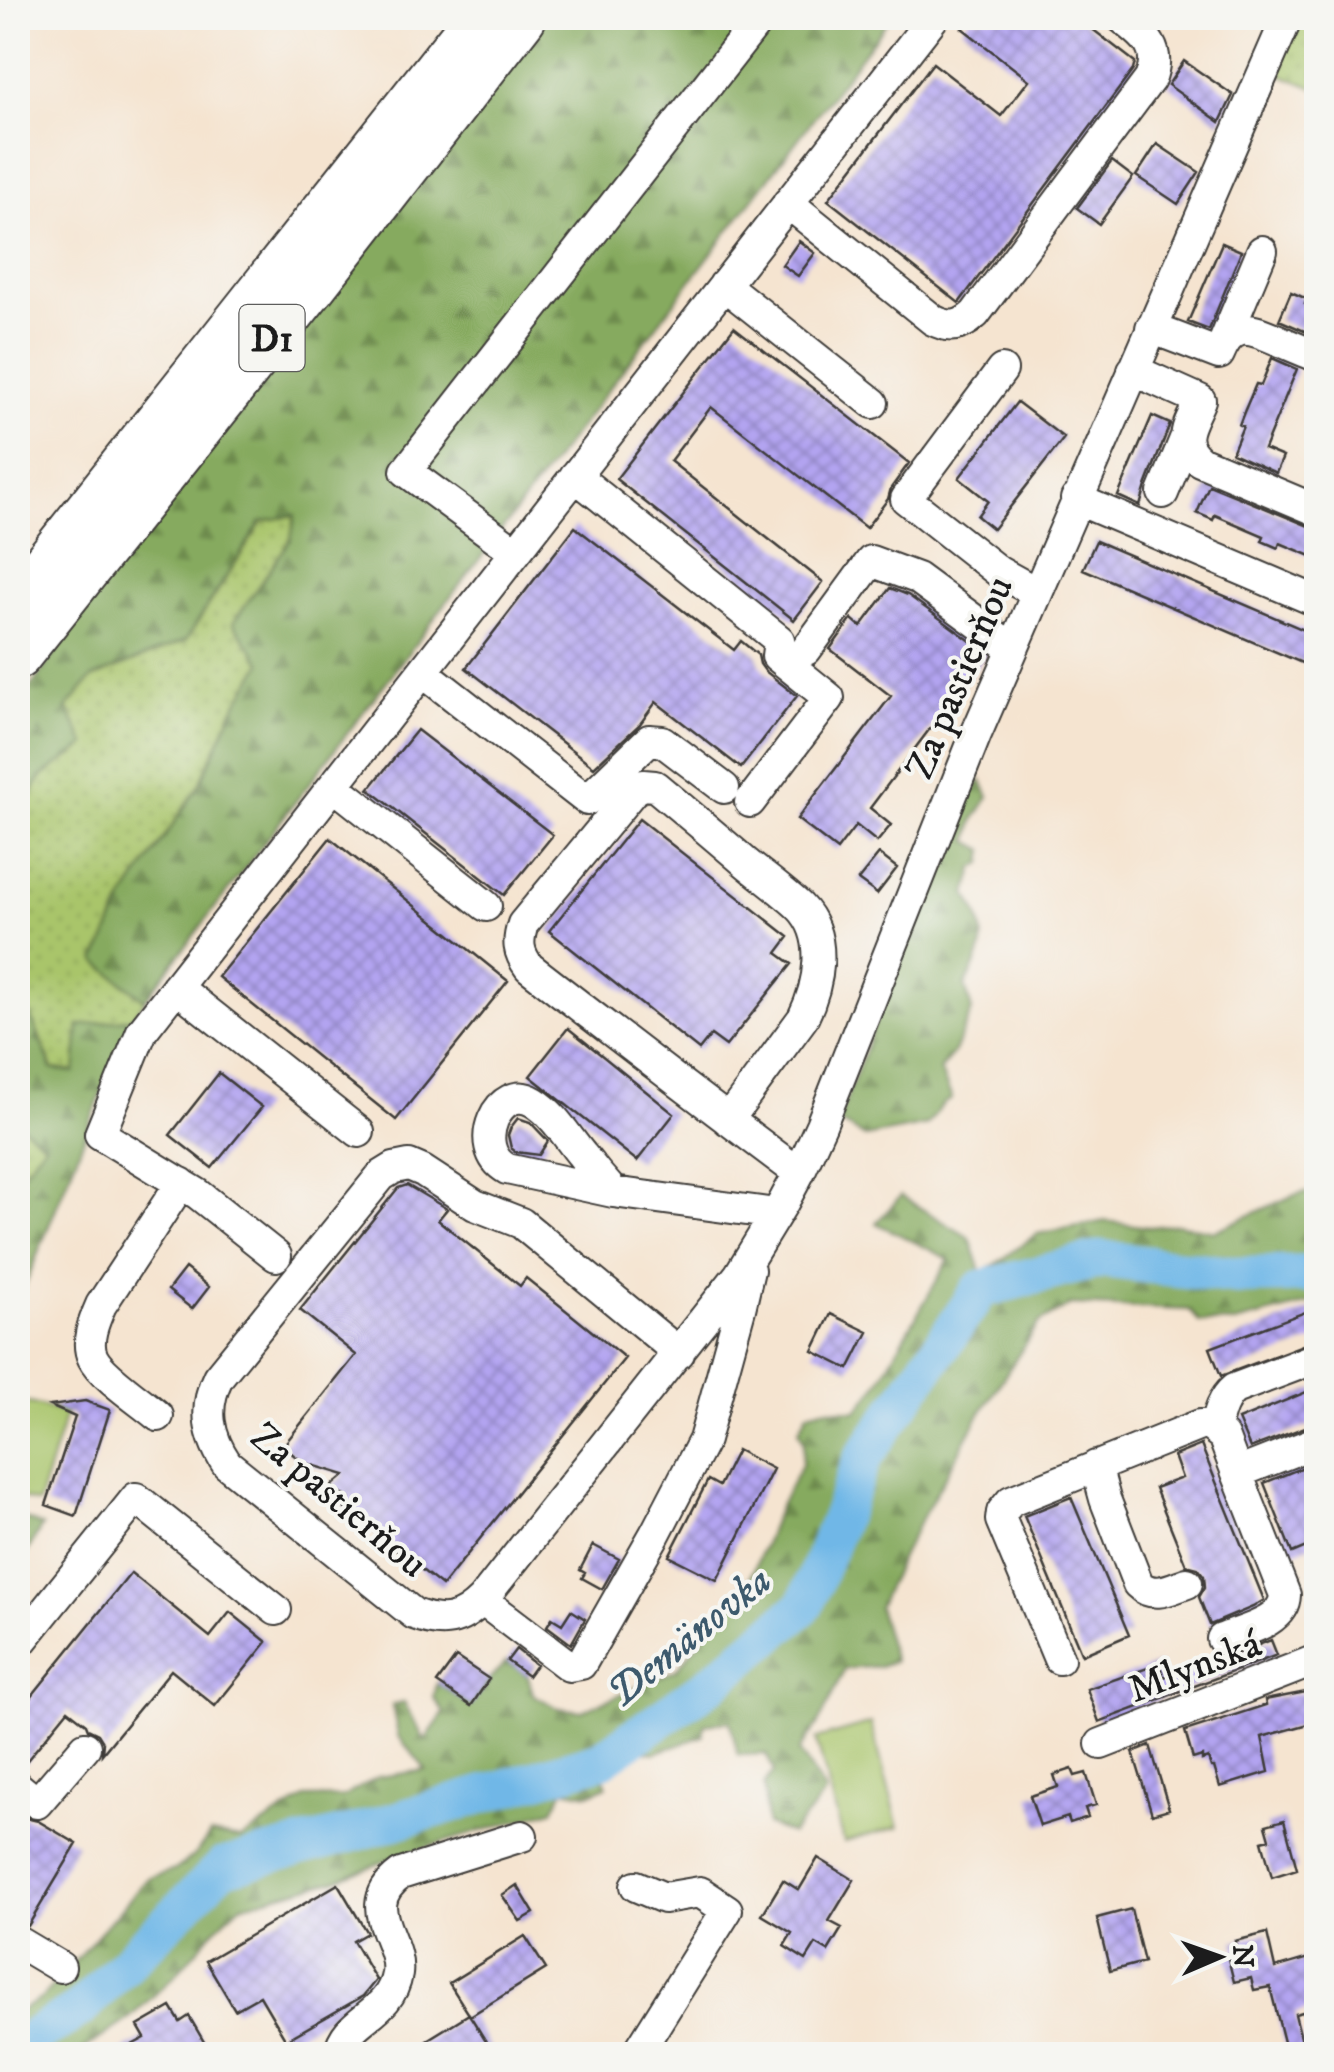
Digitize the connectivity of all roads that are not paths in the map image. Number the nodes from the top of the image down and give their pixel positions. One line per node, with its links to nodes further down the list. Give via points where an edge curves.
1 (476, 18): 24 (highway, D1)
2 (523, 18): 28 (highway, D1)
3 (760, 18): 22 (street, via 406,470)
4 (933, 18): 7 (street)
5 (1122, 18): 7 (street, via 1150,45 1150,79 966,322 955,327 934,320)
6 (1287, 18): 10 (street, Za pastierňou)
7 (788, 203): 9 (street)
8 (1262, 251): 11 (street)
9 (724, 285): 16 (street); 18 (street)
10 (1151, 328): 11 (street); 14 (street, Za pastierňou)
11 (1221, 348): 12 (street, via 1236,331 1248,329); 15 (street)
12 (1316, 356)
13 (1002, 370): 23 (street, via 906,499 999,572)
14 (1132, 370): 15 (street); 20 (street, Za pastierňou)
15 (1200, 400): 17 (street)
16 (873, 403)
17 (1184, 439): 19 (street); 21 (street, via 1200,461)
18 (575, 476): 22 (street); 29 (street, via 779,640 777,656 829,698 737,795 662,741 649,740 587,800)
19 (1163, 493)
20 (1076, 499): 23 (street, Za pastierňou); 25 (street)
21 (1316, 510)
22 (516, 552): 29 (street)
23 (1037, 593): 26 (street, Za pastierňou)
24 (18, 598)
25 (1316, 601)
26 (1012, 648): 27 (street, via 917,578 871,561); 35 (street, Za pastierňou)
27 (806, 650)
28 (18, 656)
29 (423, 672): 30 (street)
30 (334, 786): 31 (street); 32 (street)
31 (486, 906)
32 (176, 987): 34 (street); 36 (street, via 142,1030 100,1134)
33 (728, 1120): 33 (street, via 520,954 522,924 644,785 654,786 802,910 817,944 817,979 803,1018); 35 (street)
34 (359, 1132)
35 (799, 1173): 38 (street, Za pastierňou)
36 (180, 1183): 39 (street); 43 (street, via 101,1305 90,1340 102,1370)
37 (612, 1192): 38 (street)
38 (776, 1214): 40 (street, Za pastierňou)
39 (276, 1256)
40 (752, 1258): 41 (street, Za pastierňou); 49 (street, via 704,1440 581,1664 569,1666)
41 (679, 1354): 49 (street, Za pastierňou); 49 (street, Za pastierňou, via 521,1223 476,1206 409,1165 382,1176 218,1377 209,1422 227,1464 414,1614 451,1620)
42 (1316, 1358): 44 (street, via 1234,1389)
43 (158, 1416)
44 (1215, 1429): 46 (street, via 1200,1426); 47 (street)
45 (1316, 1442): 47 (street)
46 (1096, 1466): 48 (street, via 1138,1584 1157,1592); 53 (street, via 1011,1501 1000,1520)
47 (1238, 1473): 51 (street, via 1285,1604 1276,1617)
48 (1187, 1582)
49 (482, 1600)
50 (276, 1610): 52 (street, via 136,1498)
51 (1222, 1639)
52 (18, 1645)
53 (1059, 1659)
54 (1316, 1660): 55 (street, Mlynská)
55 (1100, 1744)
56 (85, 1747): 57 (street, via 37,1803)
57 (18, 1787)
58 (522, 1836): 62 (street, via 390,1882 382,1921 397,1958 396,1976 384,2004 344,2036)
59 (636, 1886): 63 (street, via 664,1898 700,1892 728,1910)
60 (18, 1942): 61 (street)
61 (60, 1968)
62 (340, 2054)
63 (637, 2054)

